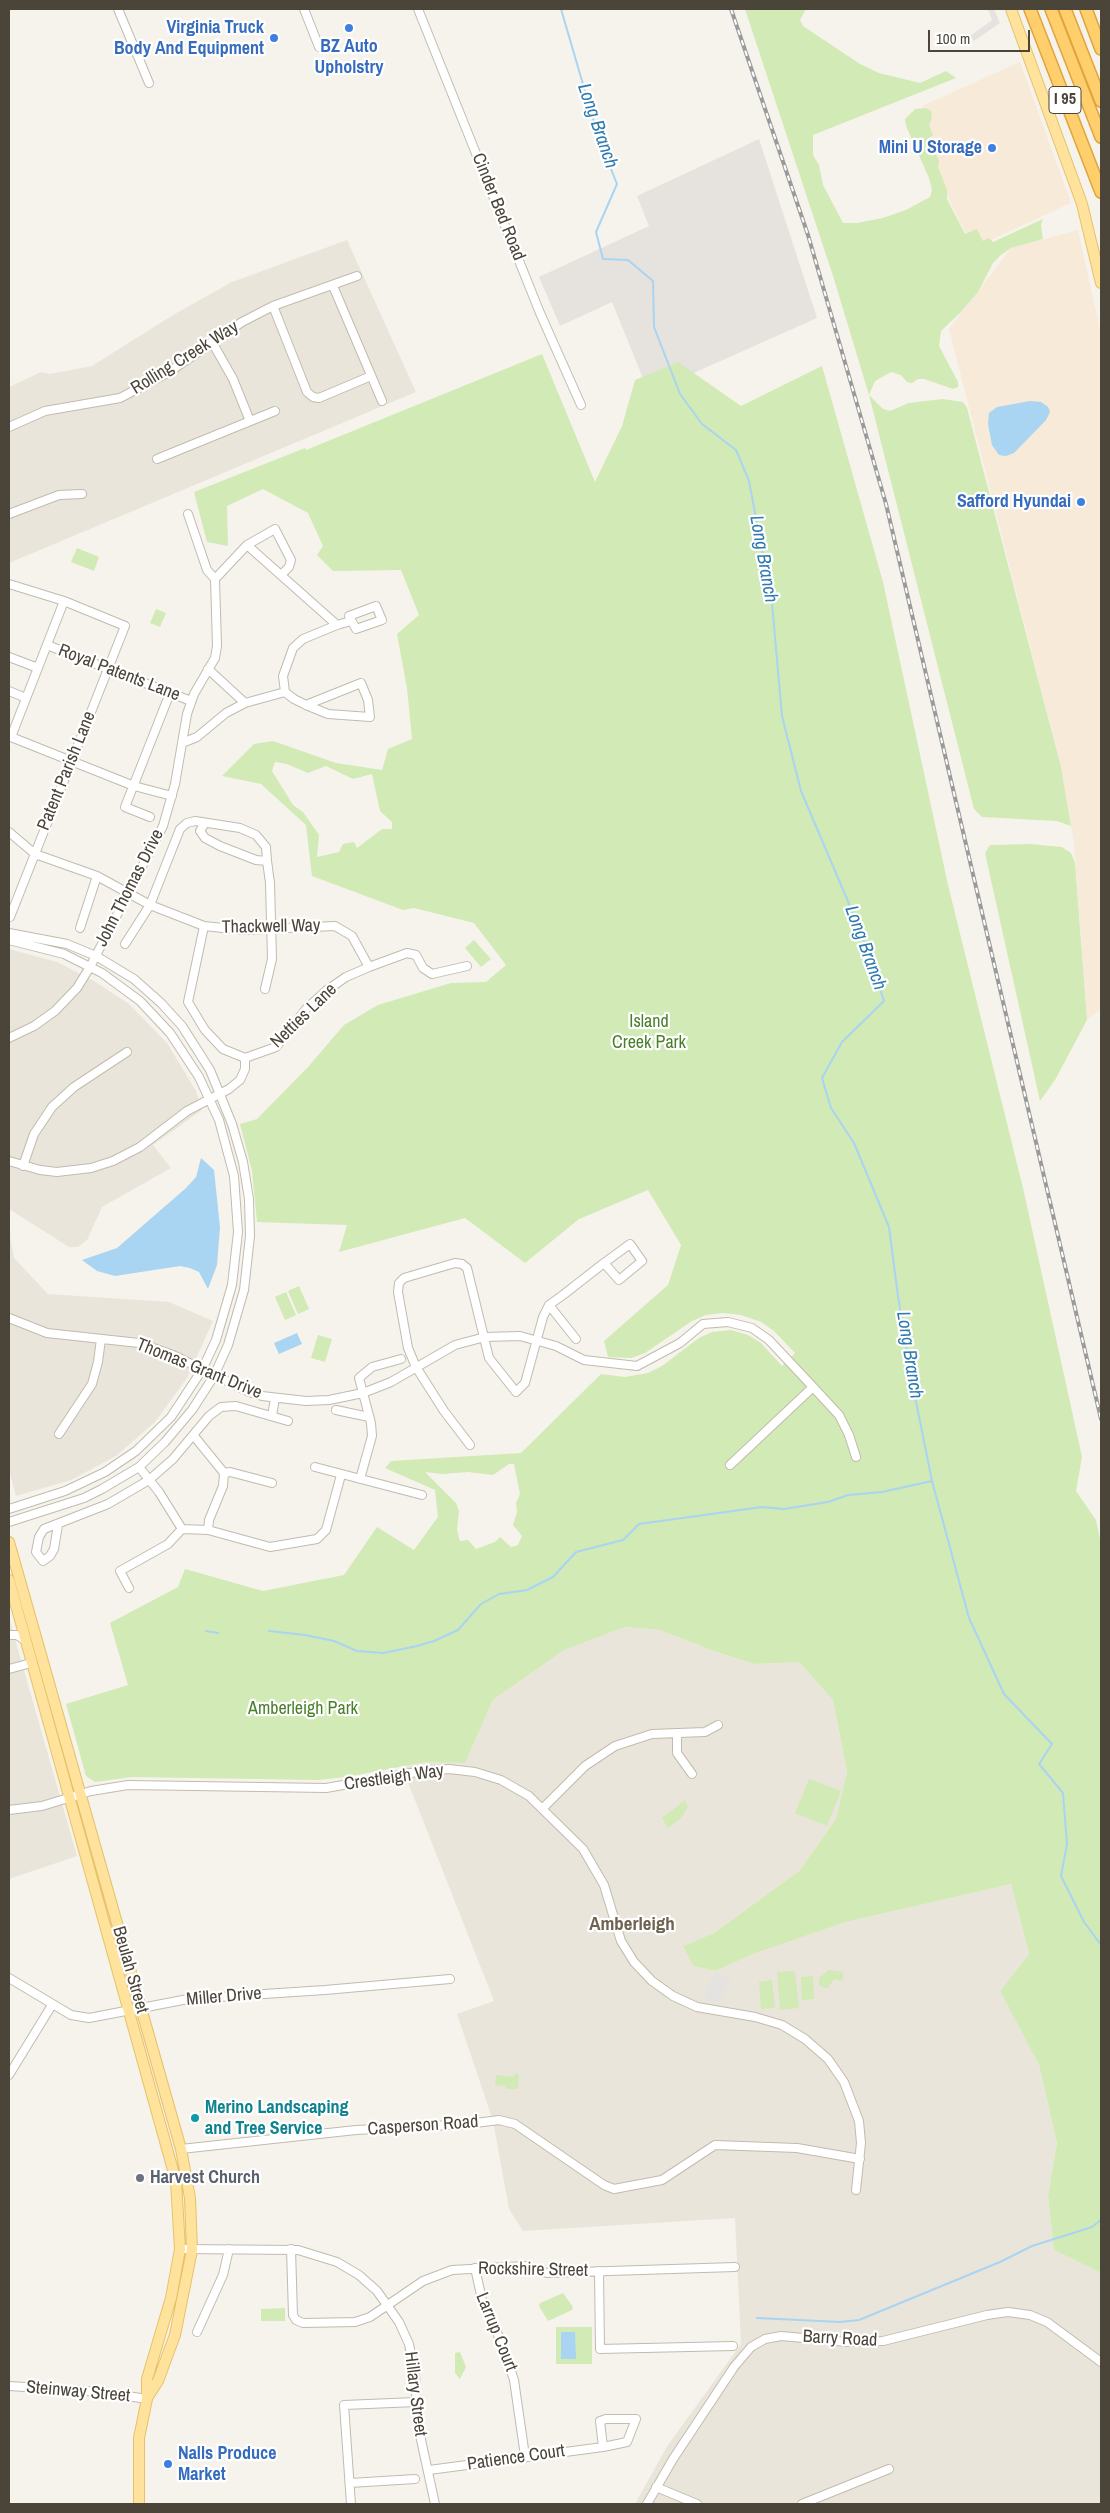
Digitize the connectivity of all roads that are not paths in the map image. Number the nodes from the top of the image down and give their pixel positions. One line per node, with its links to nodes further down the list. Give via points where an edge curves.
1 (118, 9): 11 (street)
2 (304, 9): 9 (street)
3 (418, 9): 22 (street, Cinder Bed Road, via 540,312)
4 (1012, 9): 16 (main road, via 1082,204)
5 (1030, 9): 14 (highway, I 95)
6 (1051, 9): 13 (highway)
7 (1065, 9): 12 (highway)
8 (1086, 9): 10 (highway)
9 (319, 47)
10 (1101, 49)
11 (149, 83)
12 (1101, 101)
13 (1101, 137)
14 (1101, 192)
15 (357, 276): 17 (street, Rolling Creek Way)
16 (1101, 283)
17 (333, 286): 18 (street, Rolling Creek Way); 20 (street)
18 (273, 306): 19 (street, Rolling Creek Way); 20 (street, via 307,392 313,397 319,398)
19 (212, 342): 24 (street, via 233,379); 25 (street, Rolling Creek Way, via 169,372 120,398 46,411)
20 (371, 376): 21 (street)
21 (382, 402)
22 (582, 405)
23 (275, 411): 24 (street)
24 (250, 421): 26 (street)
25 (9, 427)
26 (157, 459)
27 (82, 494): 28 (street, via 59,495)
28 (9, 514)
29 (188, 514): 32 (street, via 207,570)
30 (247, 545): 31 (street); 31 (street, via 275,529 290,560 290,567); 32 (street)
31 (282, 575): 36 (street)
32 (215, 579): 41 (street, John Thomas Drive, via 217,646 215,658)
33 (9, 584): 34 (street)
34 (64, 601): 37 (street); 40 (street, Patent Parish Lane, via 125,626)
35 (351, 621): 36 (street)
36 (337, 625): 43 (street, via 303,639 293,648 283,676)
37 (47, 644): 39 (street); 40 (street, Royal Patents Lane)
38 (9, 657): 39 (street)
39 (38, 668): 45 (street)
40 (108, 668): 44 (street, Royal Patents Lane); 50 (street, Patent Parish Lane)
41 (208, 669): 46 (street, John Thomas Drive); 47 (street)
42 (9, 691): 45 (street)
43 (285, 692): 47 (street); 48 (street)
44 (170, 693): 46 (street, Royal Patents Lane); 51 (street)
45 (26, 698): 50 (street, via 11,737)
46 (191, 701): 49 (street, John Thomas Drive)
47 (245, 703): 49 (street, via 226,713 203,733)
48 (306, 705): 48 (street, via 328,714 370,717 362,683)
49 (182, 743): 52 (street, John Thomas Drive)
50 (71, 762): 51 (street); 56 (street, Patent Parish Lane)
51 (134, 786): 52 (street); 53 (street, via 125,807)
52 (172, 796): 59 (street, John Thomas Drive, via 160,832)
53 (150, 817)
54 (205, 823): 57 (street, via 240,828 256,836 266,847); 57 (street, via 200,831 205,838 256,860); 60 (street, via 187,823 180,829)
55 (9, 832): 56 (street)
56 (35, 854): 58 (street, Thackwell Way); 61 (street, Patent Parish Lane)
57 (267, 861): 64 (street)
58 (97, 876): 59 (street, Thackwell Way); 63 (street)
59 (128, 894): 60 (street, Thackwell Way); 68 (street, John Thomas Drive)
60 (150, 905): 62 (street, Thackwell Way); 67 (street)
61 (10, 917)
62 (204, 926): 64 (street, Thackwell Way); 75 (street, via 188,1002 205,1030 223,1050)
63 (80, 928)
64 (272, 929): 71 (street, Thackwell Way, via 340,928 357,942); 72 (street, via 272,959)
65 (9, 933): 68 (street, via 67,944)
66 (9, 940): 70 (street, via 64,954)
67 (125, 944)
68 (96, 956): 70 (street, John Thomas Drive); 76 (street, via 134,979 167,1010 198,1050)
69 (467, 966): 71 (street, Netties Lane, via 432,974 423,968 416,955 406,953)
70 (90, 967): 73 (street, John Thomas Drive, via 77,988 55,1011); 77 (street, via 122,986 156,1017 187,1057)
71 (368, 967): 75 (street, Netties Lane, via 327,990 306,1009 276,1047)
72 (265, 989)
73 (9, 1038)
74 (126, 1052): 79 (street, via 74,1087 52,1107 34,1134)
75 (245, 1058): 76 (street, via 240,1080)
76 (220, 1093): 77 (street); 90 (street, via 243,1162 250,1236 240,1309)
77 (210, 1098): 79 (street, via 174,1119 140,1147 108,1163 57,1172); 89 (street, via 220,1120 230,1158 238,1232 227,1304)
78 (9, 1161): 79 (street)
79 (23, 1166)
80 (604, 1263): 80 (street, via 619,1280 642,1261 630,1244); 81 (street)
81 (549, 1305): 85 (street); 86 (street)
82 (9, 1318): 84 (street, Thomas Grant Drive, via 46,1333)
83 (484, 1337): 85 (street, Thomas Grant Drive, via 505,1335); 85 (street, via 493,1365 516,1392 525,1383); 88 (street, Thomas Grant Drive, via 455,1345); 88 (street, via 468,1268 455,1264 404,1278 399,1283 398,1292 408,1348)
84 (101, 1338): 89 (street, Thomas Grant Drive, via 153,1346); 98 (street, via 92,1384)
85 (536, 1339): 91 (street, Thomas Grant Drive, via 584,1360 637,1366 680,1343 703,1324 728,1322 752,1328 769,1340)
86 (576, 1339)
87 (401, 1359): 92 (street, via 362,1373 359,1378)
88 (416, 1367): 92 (street, Thomas Grant Drive); 100 (street)
89 (202, 1370): 90 (street, Thomas Grant Drive); 111 (street, via 172,1417 125,1460 90,1481)
90 (214, 1376): 93 (street, Thomas Grant Drive, via 249,1392); 103 (street, via 192,1410)
91 (814, 1387): 101 (street, Thomas Grant Drive, via 839,1415); 102 (street)
92 (363, 1393): 93 (street, Thomas Grant Drive, via 329,1400); 96 (street)
93 (275, 1398): 95 (street)
94 (336, 1410): 96 (street)
95 (272, 1416): 97 (street); 99 (street, via 236,1406 221,1407 209,1416)
96 (369, 1417): 107 (street, via 371,1444)
97 (288, 1421)
98 (59, 1434)
99 (194, 1436): 105 (street); 108 (street)
100 (470, 1445)
101 (856, 1457)
102 (730, 1465)
103 (139, 1467): 108 (street); 112 (street, via 84,1498)
104 (315, 1467): 106 (street)
105 (224, 1472): 109 (street); 115 (street, via 223,1486)
106 (341, 1475): 107 (street); 115 (street, via 326,1530 316,1539 270,1547)
107 (360, 1478): 110 (street)
108 (149, 1480): 113 (street, via 108,1504); 114 (street)
109 (272, 1483)
110 (422, 1495)
111 (9, 1509)
112 (9, 1522)
113 (58, 1525)
114 (182, 1530): 115 (street); 118 (street, via 168,1544 120,1571)
115 (208, 1530)
116 (9, 1542): 126 (main road, Beulah Street)
117 (9, 1580): 120 (main road, Beulah Street)
118 (129, 1588)
119 (9, 1635): 120 (street)
120 (25, 1640): 121 (main road, Beulah Street)
121 (31, 1662): 122 (street); 127 (main road, Beulah Street)
122 (9, 1669)
123 (718, 1725): 124 (street, via 705,1732)
124 (677, 1733): 125 (street, via 677,1753); 128 (street, via 642,1736 615,1746 585,1766)
125 (692, 1774)
126 (81, 1794): 127 (street, Crestleigh Way); 128 (street, Crestleigh Way, via 128,1785 326,1788 422,1770 449,1769 501,1780); 133 (main road, Beulah Street)
127 (69, 1798): 129 (street, Crestleigh Way, via 42,1806); 134 (main road, Beulah Street)
128 (543, 1808): 137 (street, Crestleigh Way, via 591,1860 604,1885 621,1941 634,1962 652,1981 696,2007 782,2025 806,2039 828,2059 855,2106 861,2136)
129 (9, 1810)
130 (9, 1978): 132 (street, Miller Drive)
131 (450, 1979): 133 (street, Miller Drive, via 188,1999)
132 (52, 2005): 134 (street, Miller Drive, via 88,2018); 135 (street)
133 (140, 2008): 134 (street, Miller Drive); 136 (main road, Beulah Street)
134 (128, 2011): 139 (main road, Beulah Street, via 176,2181)
135 (9, 2075)
136 (181, 2149): 137 (street, Casperson Road, via 356,2130 499,2120 515,2124 604,2185 614,2188 662,2180 715,2145 797,2148); 142 (main road, Beulah Street, via 190,2198)
137 (860, 2160): 138 (street, Crestleigh Way)
138 (856, 2190)
139 (180, 2249): 142 (street, Hillary Street); 151 (main road, Beulah Street, via 171,2298 147,2379)
140 (229, 2249): 141 (street, Hillary Street); 142 (street, Hillary Street); 147 (street, via 223,2275)
141 (291, 2249): 146 (street, Hillary Street, via 318,2254 349,2268 369,2283); 146 (street, Rockshire Street, via 293,2315 296,2320 303,2323 354,2322)
142 (192, 2250): 151 (main road, Beulah Street, via 175,2335 158,2381)
143 (736, 2267): 145 (street, Rockshire Street)
144 (475, 2268): 145 (street, Rockshire Street, via 526,2266 547,2273); 146 (street, Rockshire Street, via 437,2274); 154 (street, Larrup Court, via 483,2304 500,2339 514,2380)
145 (599, 2271): 148 (street, via 600,2349)
146 (389, 2306): 152 (street, Hillary Street, via 409,2344)
147 (197, 2332)
148 (733, 2346)
149 (1101, 2362): 159 (street, Barry Road, via 1048,2322 1019,2313 987,2315 882,2341 773,2337 758,2342 742,2356)
150 (9, 2386): 151 (street, Steinway Street, via 101,2392)
151 (146, 2399): 160 (main road, Beulah Street, via 139,2438)
152 (416, 2402): 156 (street, Hillary Street, via 420,2441); 158 (street, via 344,2405)
153 (603, 2447): 153 (street, Patience Court, via 627,2442 636,2419 600,2421); 154 (street, Patience Court)
154 (525, 2456): 156 (street, Patience Court)
155 (889, 2469): 165 (street)
156 (429, 2470): 162 (street, Hillary Street)
157 (415, 2480): 158 (street)
158 (350, 2483): 161 (street)
159 (656, 2487): 163 (street, Barry Road); 164 (street)
160 (139, 2504)
161 (351, 2504)
162 (435, 2504)
163 (647, 2504)
164 (697, 2504)
165 (802, 2504)

